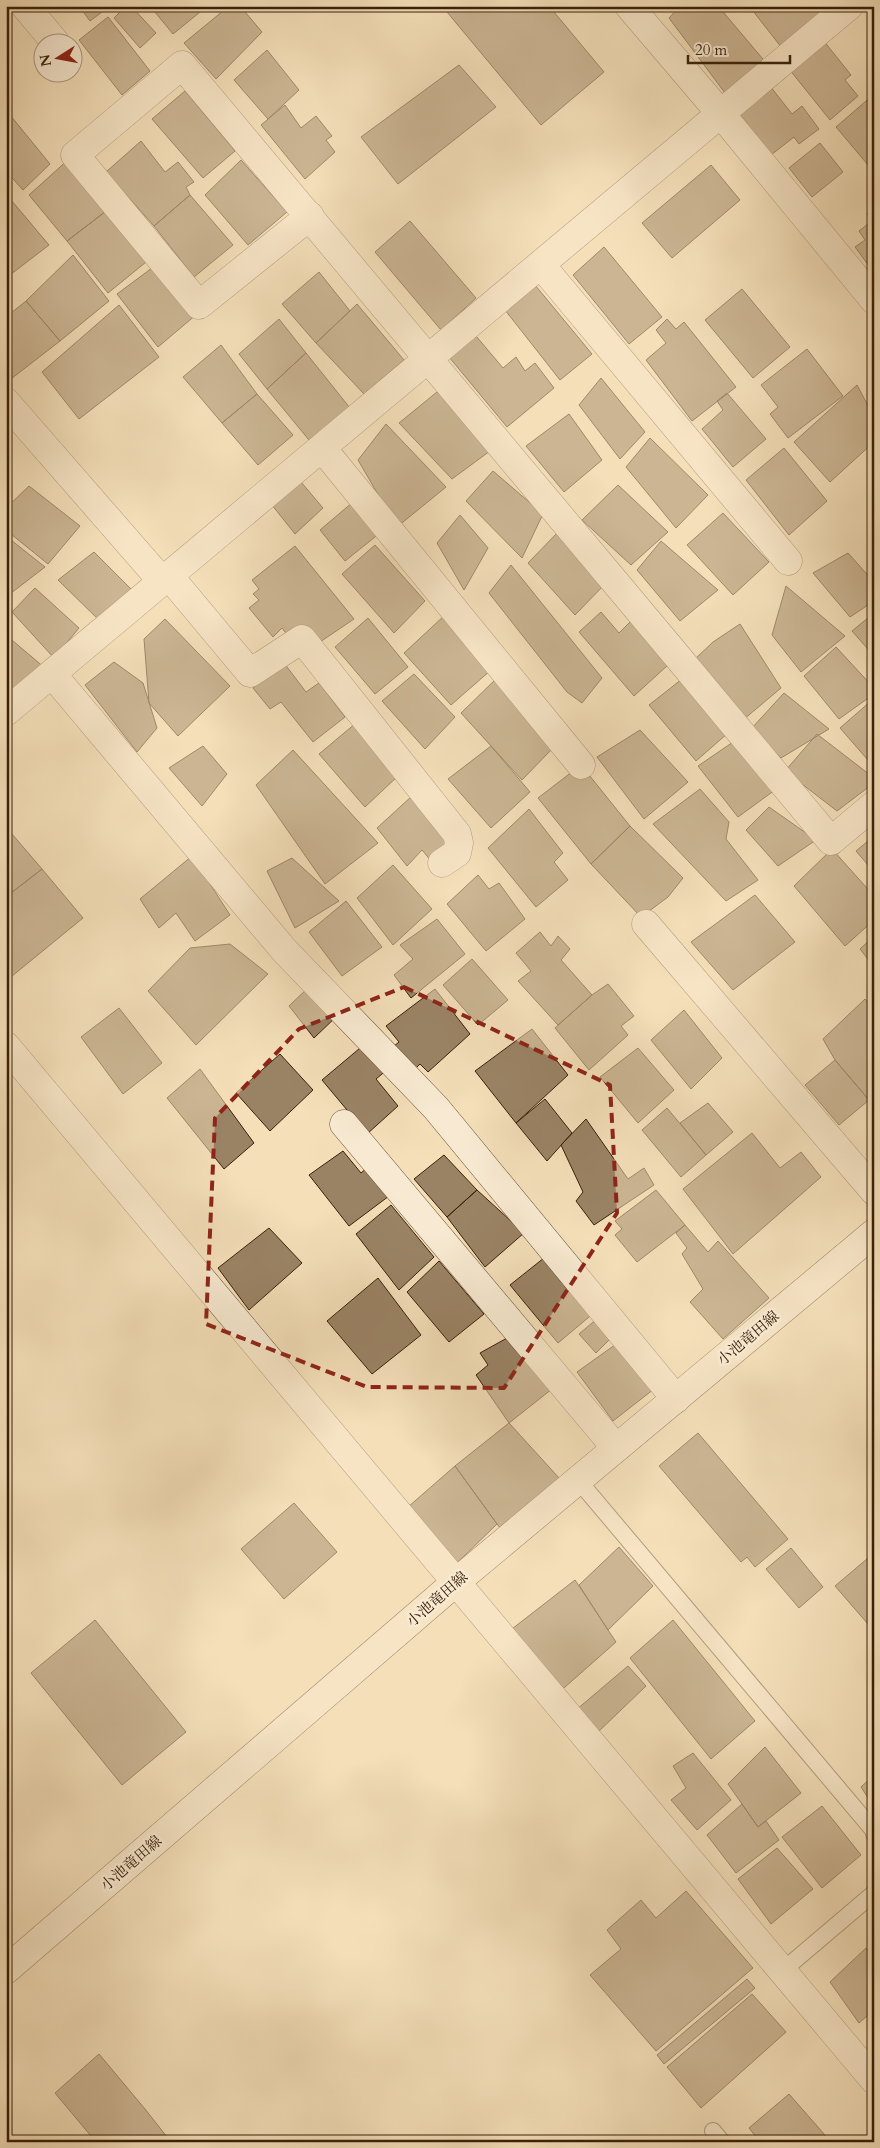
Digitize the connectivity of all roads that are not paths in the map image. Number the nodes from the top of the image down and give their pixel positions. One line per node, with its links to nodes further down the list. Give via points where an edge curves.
1 (25, 6): 4 (street)
2 (629, 6): 5 (street)
3 (849, 6): 5 (street)
4 (47, 32)
5 (721, 114): 7 (street); 8 (street)
6 (310, 216): 6 (street, via 182,66 75,155 199,305); 9 (street)
7 (541, 265): 9 (street); 12 (street)
8 (874, 300)
9 (430, 358): 11 (street); 17 (street, via 830,841)
10 (6, 402): 13 (street)
11 (322, 448): 13 (street); 16 (street)
12 (788, 561)
13 (166, 578): 14 (street); 18 (street, via 250,673 302,639 457,834 460,843 457,853)
14 (52, 674): 15 (street); 24 (street, via 284,950 436,1108)
15 (6, 712)
16 (581, 764)
17 (874, 805)
18 (442, 863)
19 (646, 924): 22 (street)
20 (6, 1046): 27 (street)
21 (344, 1124): 25 (street)
22 (874, 1191)
23 (874, 1233): 24 (street, 小池竜田線)
24 (676, 1399): 25 (street, 小池竜田線)
25 (616, 1448): 26 (street, 小池竜田線)
26 (578, 1480): 27 (street, 小池竜田線); 28 (lane)
27 (456, 1582): 30 (street, 小池竜田線); 31 (street)
28 (874, 1834)
29 (874, 1893): 31 (lane)
30 (6, 1970)
31 (781, 1972): 32 (street)
32 (874, 2080)

